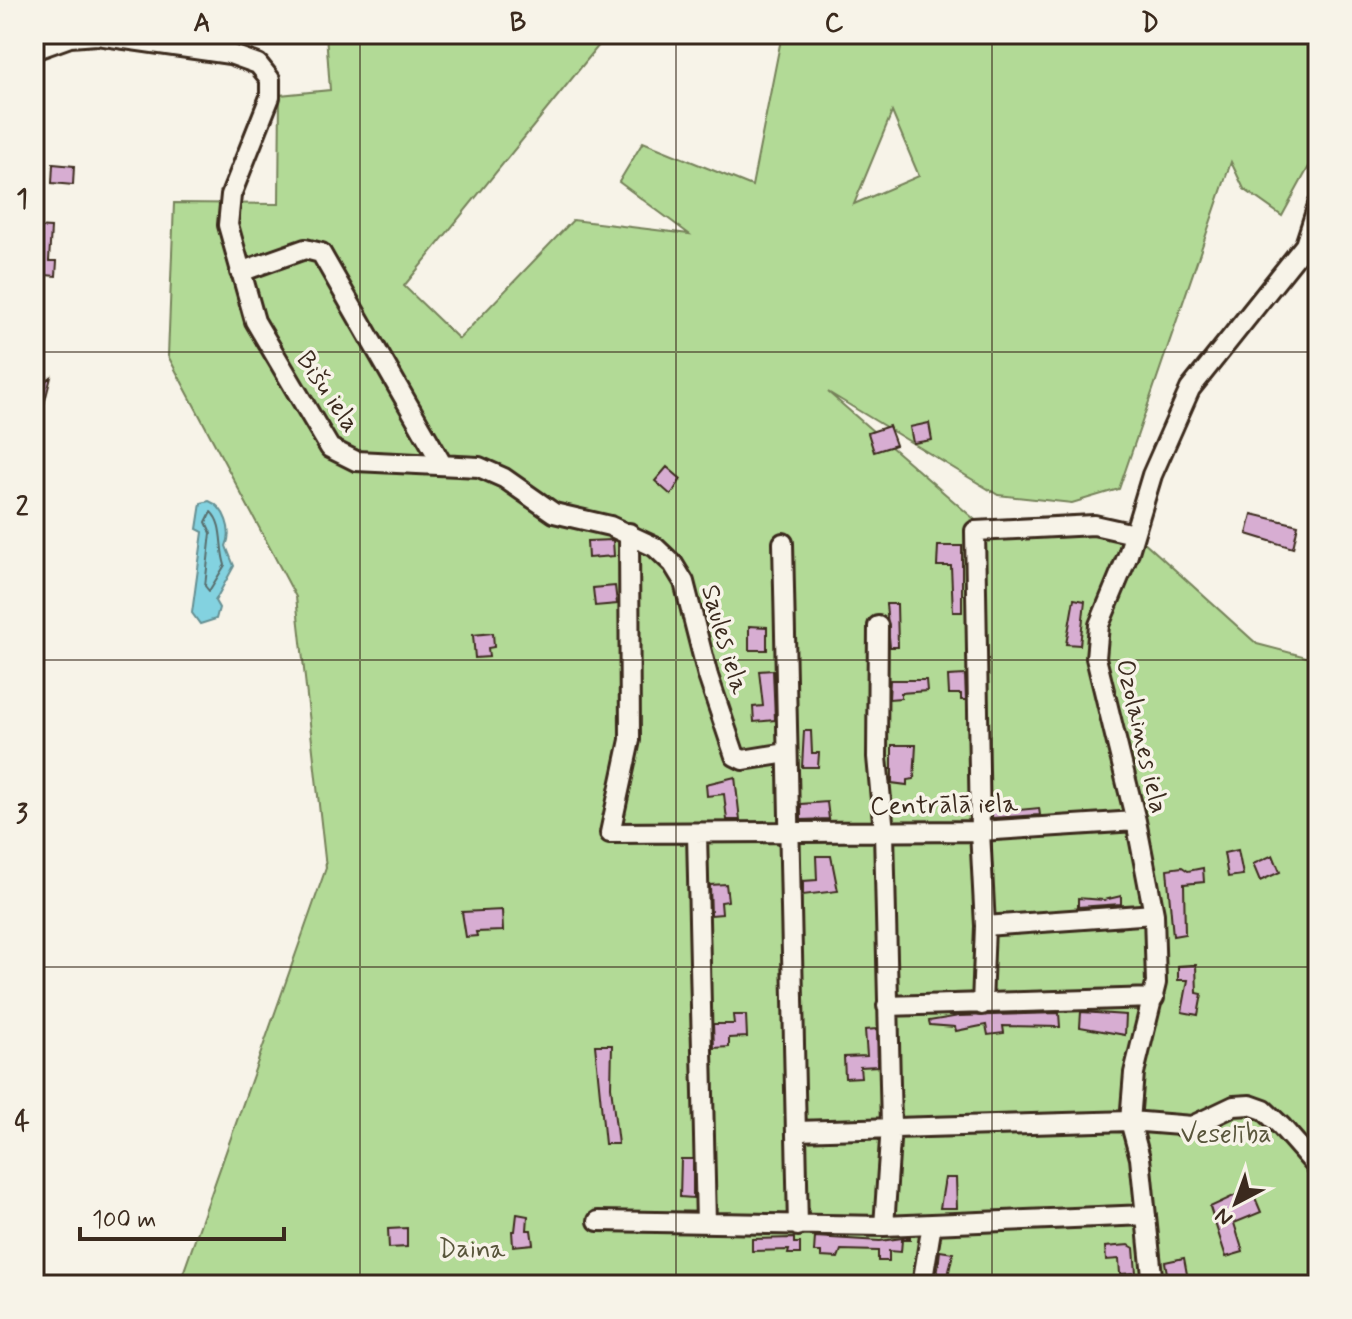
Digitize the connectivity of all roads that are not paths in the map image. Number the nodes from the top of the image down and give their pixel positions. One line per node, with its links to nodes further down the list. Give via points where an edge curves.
1 (34, 50): 3 (street, Bišu iela, via 70,37 97,35 230,54 258,64 270,79 270,97 231,195 228,225)
2 (1318, 205): 7 (street, Ozolaines iela, via 1305,245 1190,389 1152,475)
3 (240, 272): 4 (street, Bišu iela, via 255,321 330,448 356,461); 4 (street, via 305,249 321,253)
4 (442, 464): 5 (street, Bišu iela)
5 (479, 467): 6 (street, Saules iela, via 554,513)
6 (629, 533): 10 (street, Saules iela, via 655,547 684,582 735,756 743,760); 15 (street, Centrālā iela, via 630,740 610,833)
7 (1134, 534): 11 (street, Ozolaines iela, via 1099,625 1096,658); 13 (street, via 1094,525 975,531)
8 (783, 543): 10 (street)
9 (878, 626): 14 (street, via 877,757)
10 (787, 753): 12 (street)
11 (1136, 821): 13 (street, Centrālā iela); 16 (street, Ozolaines iela)
12 (790, 831): 14 (street, Centrālā iela); 15 (street, Centrālā iela); 23 (street)
13 (980, 831): 14 (street, Centrālā iela); 17 (street)
14 (884, 832): 20 (street)
15 (697, 834): 27 (street)
16 (1154, 914): 17 (street); 18 (street, Ozolaines iela)
17 (985, 926): 19 (street)
18 (1154, 998): 19 (street); 21 (street, Ozolaines iela, via 1134,1073)
19 (982, 1005): 20 (street)
20 (887, 1006): 22 (street)
21 (1130, 1121): 22 (street); 24 (street, via 1192,1126 1234,1106 1250,1105 1264,1110); 25 (street, Ozolaines iela)
22 (891, 1126): 23 (street); 30 (street)
23 (796, 1131): 29 (street)
24 (1318, 1168)
25 (1146, 1215): 28 (street); 32 (street, Ozolaines iela)
26 (598, 1221): 27 (street)
27 (706, 1223): 29 (street)
28 (932, 1224): 30 (street); 31 (street)
29 (798, 1226): 30 (street)
30 (884, 1226)
31 (922, 1285)
32 (1153, 1285)

